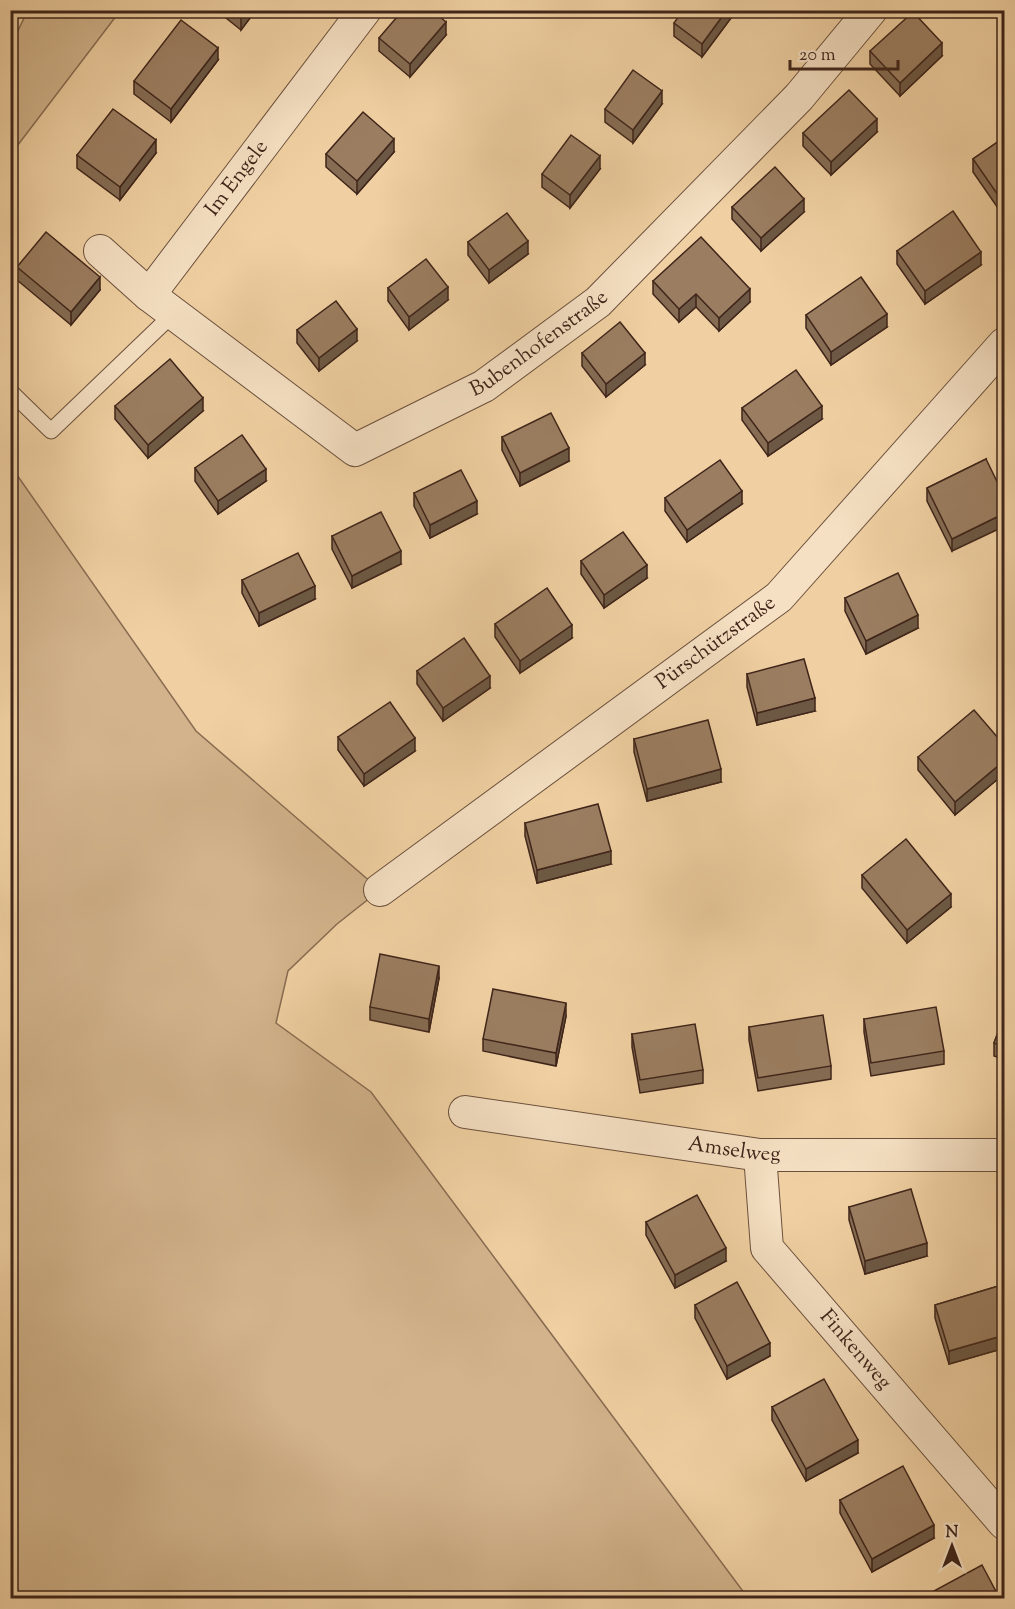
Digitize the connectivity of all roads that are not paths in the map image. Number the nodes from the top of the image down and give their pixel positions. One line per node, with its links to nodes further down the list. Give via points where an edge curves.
1 (365, 10): 4 (street, Im Engele)
2 (871, 10): 5 (street, Bubenhofenstraße, via 799,97 598,302 484,386 355,450)
3 (100, 251): 4 (street)
4 (149, 295): 5 (street, Bubenhofenstraße)
5 (174, 313): 7 (lane, via 51,431)
6 (1005, 344): 8 (street, Pürschützstraße, via 779,597)
7 (10, 391)
8 (380, 890)
9 (465, 1112): 10 (street, Amselweg)
10 (760, 1155): 11 (street, Amselweg); 12 (street, Finkenweg, via 767,1248)
11 (1005, 1155)
12 (1005, 1523)

